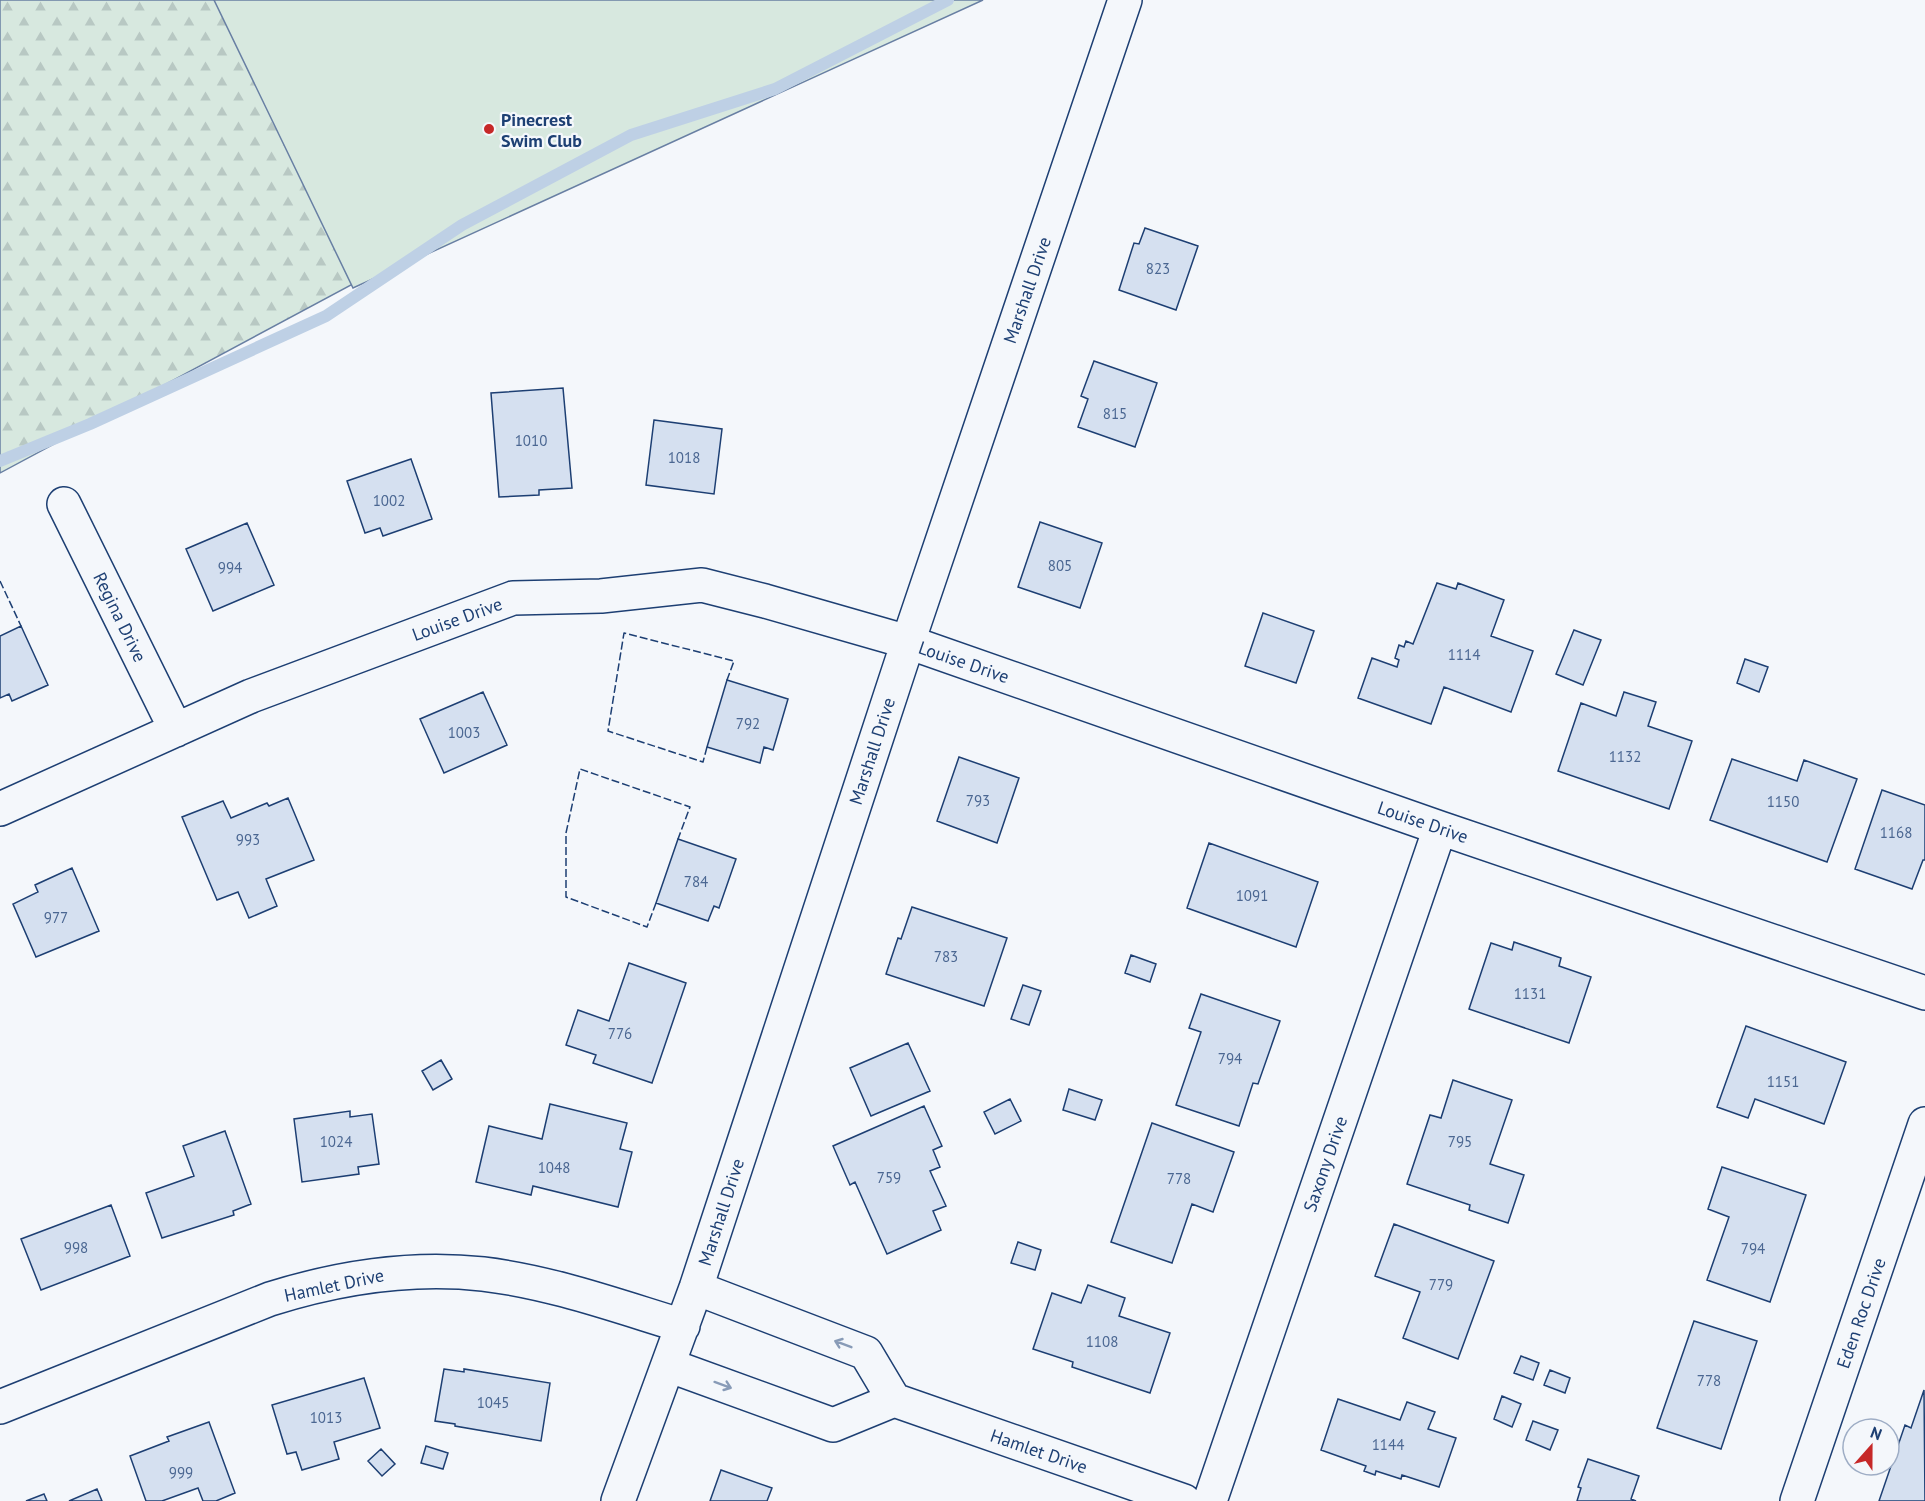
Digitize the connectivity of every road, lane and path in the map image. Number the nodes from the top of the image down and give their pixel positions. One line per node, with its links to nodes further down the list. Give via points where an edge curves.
1 (1125, 0): 3 (street, Marshall Drive)
2 (64, 504): 4 (street, Regina Drive)
3 (908, 642): 4 (street, Louise Drive, via 702,585 602,596 513,598 251,696); 6 (street, Louise Drive); 9 (street, Marshall Drive)
4 (176, 730): 5 (street, Louise Drive)
5 (0, 809)
6 (1440, 828): 7 (street, Louise Drive); 16 (street, Saxony Drive)
7 (1925, 993)
8 (1925, 1124): 17 (street, Eden Roc Drive)
9 (696, 1288): 10 (street, Marshall Drive); 12 (street, one-way to 9, via 866,1353)
10 (683, 1326): 11 (street, Marshall Drive); 13 (street, Hamlet Drive, via 557,1288 484,1274 434,1271 372,1275 310,1286 270,1299)
11 (668, 1365): 12 (street, one-way to 12, via 833,1425); 14 (street, Marshall Drive)
12 (894, 1400): 15 (street, Hamlet Drive)
13 (0, 1407)
14 (618, 1501)
15 (1184, 1501)
16 (1210, 1501)
17 (1797, 1501)

